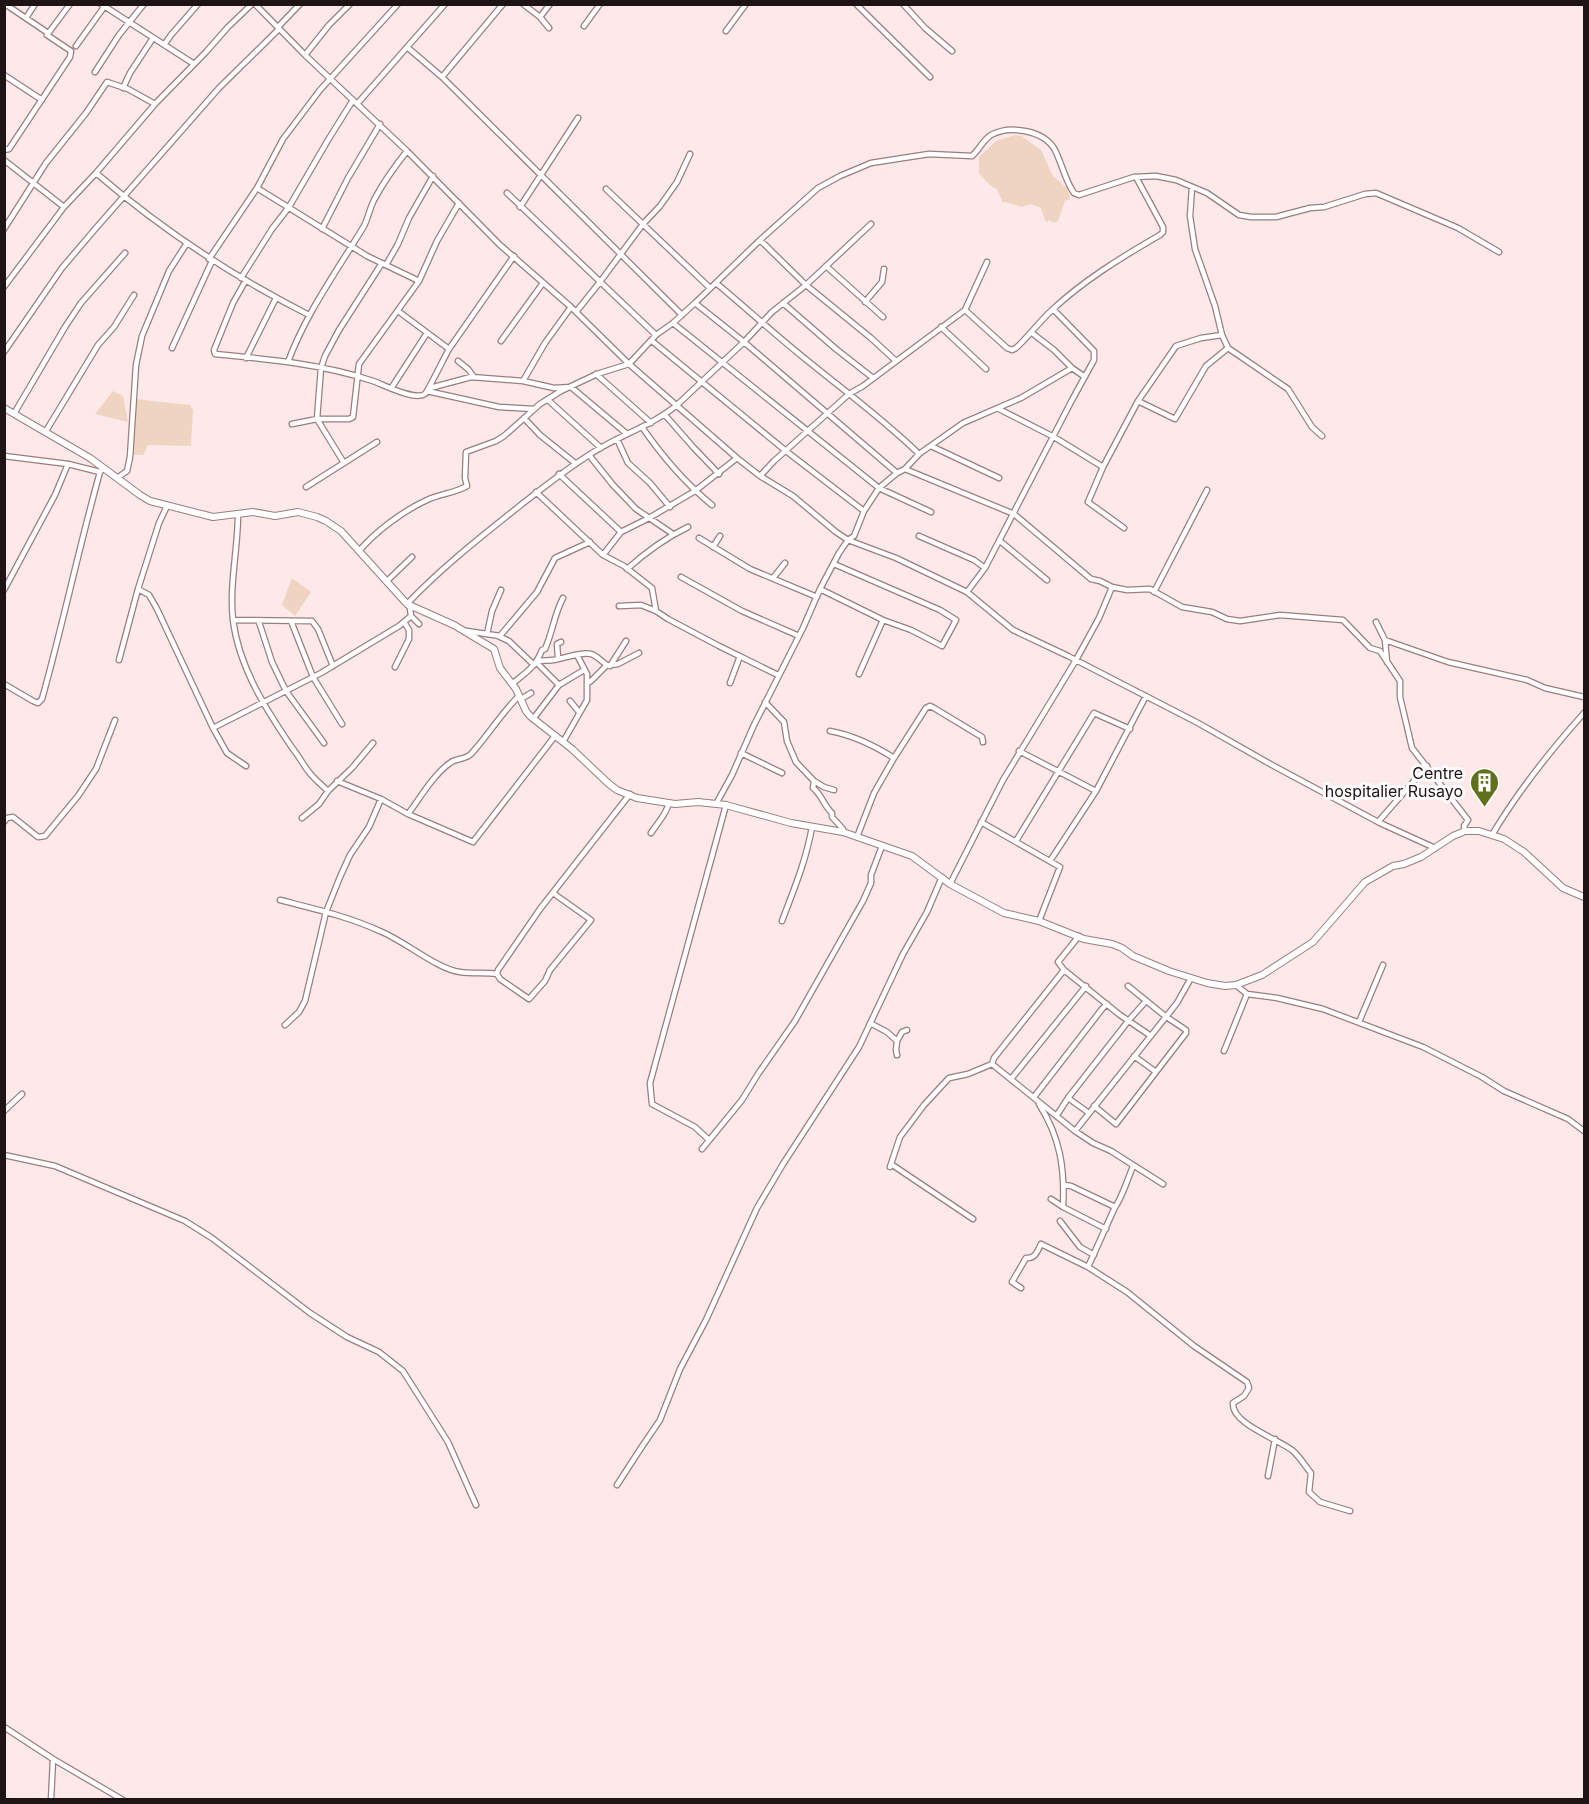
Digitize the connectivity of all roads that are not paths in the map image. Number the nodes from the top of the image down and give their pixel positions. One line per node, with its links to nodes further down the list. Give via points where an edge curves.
1 (5, 4): 20 (street)
2 (35, 4): 20 (street)
3 (70, 4): 26 (street)
4 (144, 4): 21 (street)
5 (198, 4): 28 (street)
6 (253, 4): 23 (street); 33 (street)
7 (300, 4): 23 (street)
8 (350, 4): 32 (street)
9 (398, 4): 38 (street)
10 (445, 4): 30 (street)
11 (503, 4): 36 (street)
12 (523, 4): 19 (street)
13 (550, 4): 19 (street)
14 (600, 4): 22 (street)
15 (746, 4): 25 (street)
16 (856, 4): 37 (street)
17 (903, 4): 31 (street)
18 (102, 6): 21 (street); 29 (street)
19 (540, 17): 24 (street)
20 (26, 18): 26 (street)
21 (128, 23): 27 (street); 34 (street)
22 (584, 26)
23 (278, 28): 32 (street); 58 (street, via 219,88)
24 (549, 28)
25 (726, 30)
26 (48, 33): 40 (street, via 71,53)
27 (153, 38): 28 (street); 39 (street)
28 (164, 45): 33 (street)
29 (76, 46)
30 (406, 47): 36 (street); 41 (street)
31 (951, 51)
32 (305, 55): 38 (street)
33 (194, 64): 42 (street)
34 (95, 72)
35 (4, 75): 40 (street)
36 (442, 77): 50 (street)
37 (930, 77)
38 (331, 79): 41 (street); 55 (street, via 283,139)
39 (123, 88): 42 (street); 53 (street, via 105,84)
40 (42, 100): 45 (street, via 9,149)
41 (355, 102): 44 (street); 61 (street)
42 (155, 104): 49 (street)
43 (578, 118): 50 (street)
44 (380, 124): 46 (street); 66 (street)
45 (4, 150)
46 (407, 151): 51 (street); 69 (street, via 388,177)
47 (690, 154): 63 (street, via 677,182)
48 (4, 160): 53 (street)
49 (96, 173): 58 (street); 60 (street)
50 (541, 175): 62 (street); 72 (street)
51 (433, 176): 59 (street); 76 (street)
52 (1136, 177): 54 (street, via 1156,176); 67 (street, via 1083,194 1074,193 1054,148 1032,132 1006,131 989,136 972,156 918,155 871,163 840,176 818,188); 93 (street, via 1163,232 1109,266)
53 (34, 182): 60 (street); 65 (street)
54 (1192, 187): 70 (street, via 1251,217 1276,217 1376,193 1458,228); 106 (street, via 1190,216 1195,249)
55 (257, 188): 61 (street); 74 (street)
56 (606, 189): 63 (street)
57 (507, 194): 62 (street)
58 (124, 197): 68 (street); 113 (street, via 62,268)
59 (459, 203): 73 (street); 80 (street)
60 (64, 207): 85 (street)
61 (289, 207): 66 (street); 79 (street)
62 (520, 207): 82 (street)
63 (643, 224): 72 (street); 86 (street)
64 (871, 224): 77 (street)
65 (4, 229)
66 (322, 229): 69 (street)
67 (760, 240): 83 (street); 84 (street)
68 (187, 243): 74 (street); 172 (street, via 169,271 142,336 127,471)
69 (351, 246): 76 (street); 97 (street)
70 (1499, 252)
71 (125, 253): 140 (street, via 81,303)
72 (620, 253): 82 (street); 98 (street)
73 (514, 256): 81 (street); 112 (street)
74 (211, 260): 79 (street); 110 (street)
75 (987, 262): 94 (street)
76 (384, 264): 80 (street); 120 (street, via 339,330)
77 (826, 266): 84 (street); 89 (street)
78 (885, 269): 89 (street, via 882,282)
79 (243, 279): 88 (street); 114 (street, via 214,350 215,354)
80 (419, 281): 95 (street)
81 (543, 282): 92 (street); 107 (street)
82 (600, 282): 96 (street); 105 (street)
83 (716, 283): 86 (street); 100 (street)
84 (806, 285): 91 (street); 116 (street)
85 (4, 286)
86 (710, 288): 90 (street)
87 (134, 295): 148 (street, via 98,345)
88 (276, 298): 97 (street); 114 (street)
89 (865, 302): 99 (street)
90 (695, 303): 98 (street); 109 (street)
91 (783, 303): 100 (street); 127 (street)
92 (571, 307): 96 (street); 128 (street)
93 (1053, 309): 104 (street); 126 (street, via 1094,351)
94 (964, 310): 102 (street); 104 (street, via 1012,350)
95 (398, 311): 103 (street); 124 (street, via 362,358)
96 (576, 312): 119 (street)
97 (309, 315): 117 (street)
98 (682, 315): 101 (street)
99 (883, 317)
100 (763, 321): 109 (street); 133 (street)
101 (673, 323): 105 (street); 118 (street)
102 (941, 327): 116 (street); 122 (street)
103 (427, 333): 112 (street); 130 (street)
104 (1032, 333): 121 (street)
105 (656, 335): 108 (street)
106 (1222, 336): 111 (street); 135 (street, via 1176,346)
107 (501, 341)
108 (652, 341): 119 (street); 129 (street)
109 (744, 342): 118 (street); 141 (street)
110 (172, 348)
111 (1228, 348): 135 (street, via 1206,366 1175,419); 151 (street, via 1288,389)
112 (449, 350): 132 (street)
113 (4, 352)
114 (246, 357): 117 (street)
115 (458, 361): 125 (street)
116 (896, 361): 127 (street)
117 (288, 363): 120 (street)
118 (721, 363): 129 (street); 149 (street)
119 (629, 364): 123 (street); 136 (street)
120 (321, 368): 124 (street); 144 (street)
121 (1072, 368): 126 (street); 139 (street)
122 (986, 369)
123 (596, 374): 131 (street); 145 (street)
124 (357, 375): 130 (street); 144 (street, via 353,417)
125 (474, 377): 128 (street); 132 (street)
126 (1085, 377): 152 (street)
127 (873, 378): 133 (street)
128 (523, 381): 131 (street, via 554,388)
129 (702, 382): 136 (street); 157 (street)
130 (392, 387): 132 (street, via 418,396)
131 (571, 387): 134 (street); 150 (street)
132 (428, 389): 138 (street, via 499,406)
133 (849, 394): 141 (street); 159 (street)
134 (548, 400): 138 (street); 156 (street)
135 (1138, 401): 165 (street)
136 (677, 405): 142 (street); 161 (street)
137 (4, 408): 140 (street)
138 (534, 409): 143 (street)
139 (999, 409): 152 (street); 155 (street, via 963,423)
140 (15, 412): 148 (street)
141 (827, 413): 149 (street); 168 (street)
142 (665, 415): 145 (street); 170 (street)
143 (524, 418): 163 (street); 198 (street, via 496,441 466,452 467,486 424,501 398,517)
144 (317, 419): 146 (street); 162 (street)
145 (651, 423): 147 (street)
146 (292, 424)
147 (642, 427): 150 (street); 178 (street)
148 (46, 431): 167 (street)
149 (807, 432): 157 (street); 175 (street)
150 (627, 434): 153 (street)
151 (1322, 436)
152 (1054, 437): 165 (street); 185 (street)
153 (617, 439): 156 (street); 181 (street, via 628,463)
154 (376, 442): 162 (street)
155 (931, 446): 159 (street); 173 (street)
156 (601, 448): 158 (street)
157 (786, 452): 171 (street); 182 (street)
158 (589, 454): 163 (street); 186 (street, via 613,485)
159 (919, 454): 166 (street)
160 (4, 456): 164 (street)
161 (737, 458): 170 (street); 171 (street)
162 (344, 463): 174 (street)
163 (575, 463): 169 (street)
164 (68, 464): 167 (street); 212 (street)
165 (1103, 467): 188 (street, via 1088,502)
166 (905, 469): 168 (street); 185 (street)
167 (102, 470): 172 (street); 254 (street, via 42,699 38,703)
168 (897, 473): 175 (street)
169 (560, 474): 177 (street); 189 (street)
170 (719, 474): 178 (street)
171 (760, 476): 194 (street, via 793,496)
172 (117, 478): 180 (street, via 140,495)
173 (999, 478)
174 (306, 486)
175 (879, 488): 182 (street); 183 (street)
176 (1207, 490): 215 (street)
177 (536, 492): 196 (street); 218 (street, via 460,554)
178 (695, 492): 179 (street); 181 (street)
179 (712, 505)
180 (167, 506): 184 (street, via 213,517); 210 (street)
181 (670, 507): 186 (street)
182 (864, 511): 194 (street, via 854,536)
183 (931, 512)
184 (238, 514): 198 (street, via 309,514 334,525); 222 (street)
185 (1014, 514): 195 (street); 209 (street, via 1091,579)
186 (649, 518): 189 (street); 190 (street)
187 (688, 527): 190 (street)
188 (1124, 528)
189 (621, 532): 199 (street)
190 (673, 534): 204 (street)
191 (720, 536): 197 (street)
192 (919, 536): 203 (street)
193 (699, 538): 197 (street)
194 (848, 540): 202 (street); 214 (street)
195 (1000, 541): 203 (street); 207 (street)
196 (590, 542): 199 (street); 231 (street, via 555,558 532,599)
197 (713, 547): 206 (street)
198 (359, 551): 208 (street)
199 (603, 555): 204 (street)
200 (412, 557): 208 (street)
201 (785, 562): 206 (street)
202 (834, 564): 211 (street); 223 (street, via 956,620 942,646)
203 (986, 568): 214 (street)
204 (627, 569): 220 (street, via 652,588)
205 (681, 577): 232 (street, via 742,611)
206 (773, 578): 216 (street)
207 (1047, 580)
208 (387, 581): 218 (street)
209 (1112, 587): 215 (street); 242 (street)
210 (138, 589): 241 (street); 270 (street, via 149,595 158,609)
211 (820, 589): 216 (street); 223 (street)
212 (4, 590)
213 (501, 590): 230 (street)
214 (967, 592): 242 (street, via 1013,630)
215 (1154, 592): 244 (street, via 1182,607 1240,621 1280,615 1343,620 1370,648 1380,651)
216 (817, 597): 232 (street)
217 (563, 598): 243 (street)
218 (407, 604): 221 (street); 229 (street)
219 (619, 606): 220 (street, via 641,605)
220 (656, 611): 239 (street)
221 (411, 616): 226 (street); 228 (street)
222 (233, 620): 224 (street); 264 (street, via 242,656)
223 (883, 620): 249 (street)
224 (259, 621): 225 (street); 257 (street)
225 (291, 621): 245 (street, via 315,623); 251 (street)
226 (404, 622): 245 (street); 247 (street, via 409,639)
227 (1376, 622): 233 (street)
228 (419, 624)
229 (463, 631): 230 (street); 236 (street)
230 (487, 634): 231 (street)
231 (497, 636): 236 (street); 243 (street)
232 (799, 636): 250 (street)
233 (1385, 640): 244 (street); 260 (street, via 1448,662)
234 (626, 641): 246 (street)
235 (561, 642): 240 (street, via 557,644)
236 (494, 649): 255 (street, via 498,665)
237 (639, 653): 246 (street)
238 (577, 656): 240 (street); 246 (street, via 594,654); 248 (street)
239 (740, 656): 250 (street); 253 (street)
240 (558, 658): 243 (street)
241 (119, 660)
242 (1076, 660): 259 (street); 278 (street)
243 (536, 663): 255 (street); 256 (street)
244 (1387, 663): 282 (street, via 1400,681 1412,748)
245 (333, 666): 251 (street)
246 (608, 666): 252 (street)
247 (395, 667)
248 (584, 670): 252 (street); 256 (street)
249 (859, 674)
250 (778, 675): 263 (street)
251 (313, 677): 257 (street); 269 (street)
252 (587, 682): 265 (street, via 587,700)
253 (730, 683)
254 (4, 684)
255 (512, 684): 261 (street)
256 (559, 685): 267 (street)
257 (286, 691): 264 (street); 276 (street)
258 (531, 693): 261 (street)
259 (1146, 696): 271 (street); 299 (street)
260 (1584, 697)
261 (520, 698): 267 (street); 295 (street, via 468,757 451,761)
262 (570, 701): 265 (street)
263 (765, 702): 279 (street); 285 (street, via 784,722 796,762)
264 (264, 703): 270 (street); 288 (street, via 308,771)
265 (579, 712): 274 (street)
266 (1584, 713): 304 (street, via 1523,788)
267 (533, 719): 273 (street)
268 (115, 720): 297 (street, via 96,769 45,836 39,837 13,817)
269 (342, 724)
270 (213, 728): 281 (street, via 227,753)
271 (1130, 729): 283 (street, via 1094,713); 289 (street)
272 (830, 731): 280 (street, via 860,739)
273 (555, 736): 274 (street); 295 (street, via 472,843)
274 (563, 742): 290 (street, via 609,784)
275 (983, 742): 280 (street, via 982,737 930,706)
276 (324, 743)
277 (373, 743): 286 (street)
278 (1019, 751): 283 (street); 298 (street)
279 (741, 753): 284 (street); 293 (street)
280 (894, 758): 305 (street)
281 (246, 766)
282 (1426, 766): 299 (street); 301 (street, via 1468,820)
283 (1059, 771): 289 (street); 306 (street)
284 (782, 773)
285 (814, 781): 287 (street); 302 (street, via 813,788)
286 (337, 782): 288 (street); 291 (street)
287 (834, 790)
288 (328, 791): 296 (street)
289 (1096, 791): 309 (street)
290 (630, 794): 292 (street); 312 (street)
291 (381, 799): 295 (street); 315 (street, via 339,877)
292 (669, 803): 293 (street); 303 (street)
293 (716, 804): 294 (street)
294 (726, 805): 300 (street); 352 (street, via 650,1083 652,1104 695,1126)
295 (408, 814)
296 (302, 818)
297 (4, 822)
298 (981, 822): 306 (street); 311 (street)
299 (1378, 822): 308 (street)
300 (812, 827): 302 (street); 316 (street, via 808,851)
301 (1465, 831): 304 (street); 308 (street)
302 (843, 832): 305 (street)
303 (651, 833)
304 (1492, 835): 313 (street, via 1524,852 1563,888)
305 (856, 837): 307 (street)
306 (1016, 841): 309 (street)
307 (882, 846): 310 (street, via 912,856); 352 (street, via 863,901 795,1021 742,1100)
308 (1436, 848): 323 (street, via 1365,882 1313,942 1262,975)
309 (1050, 861): 317 (street, via 1060,867)
310 (942, 878): 311 (street); 332 (street)
311 (950, 884): 317 (street, via 1004,913)
312 (553, 894): 321 (street, via 515,943); 321 (street, via 591,921 529,999)
313 (1584, 897)
314 (280, 900): 315 (street)
315 (326, 912): 321 (street, via 404,942 442,966 459,972); 333 (street, via 304,1001)
316 (782, 921)
317 (1039, 921): 318 (street)
318 (1079, 936): 320 (street, via 1058,962); 322 (street, via 1112,944)
319 (1383, 965): 331 (street)
320 (1064, 969): 324 (street); 340 (street)
321 (497, 974)
322 (1191, 978): 323 (street); 329 (street)
323 (1236, 985): 326 (street)
324 (1086, 986): 328 (street); 342 (street)
325 (1128, 986): 327 (street)
326 (1247, 994): 331 (street, via 1301,1003); 337 (street)
327 (1146, 1001): 329 (street); 330 (street)
328 (1107, 1004): 330 (street); 345 (street)
329 (1165, 1016): 335 (street); 341 (street, via 1186,1033)
330 (1129, 1020): 335 (street); 344 (street)
331 (1359, 1022): 351 (street, via 1456,1063 1504,1091 1568,1119)
332 (870, 1023): 336 (street); 369 (street, via 859,1047 757,1208 680,1369 660,1420)
333 (285, 1025)
334 (907, 1030): 336 (street)
335 (1151, 1036): 339 (street)
336 (897, 1041): 338 (street)
337 (1224, 1051)
338 (897, 1055)
339 (1134, 1056): 341 (street); 346 (street)
340 (992, 1064): 342 (street); 361 (street, via 949,1078 900,1137 890,1166)
341 (1156, 1072): 346 (street, via 1116,1124)
342 (1011, 1079): 345 (street)
343 (22, 1094): 347 (street)
344 (1068, 1098): 348 (street); 349 (street)
345 (1036, 1099): 349 (street); 357 (street, via 1059,1146)
346 (1094, 1106): 348 (street)
347 (4, 1111)
348 (1089, 1113): 350 (street)
349 (1057, 1115): 350 (street)
350 (1075, 1131): 355 (street)
351 (1584, 1131)
352 (709, 1140): 353 (street)
353 (702, 1149)
354 (4, 1155): 370 (street, via 55,1166 185,1221 310,1313 379,1352 403,1371 448,1442)
355 (1133, 1166): 356 (street); 360 (street)
356 (1162, 1184)
357 (1064, 1185): 359 (street); 360 (street)
358 (1051, 1199): 359 (street)
359 (1063, 1207): 363 (street)
360 (1115, 1207): 363 (street)
361 (973, 1219)
362 (1060, 1221): 364 (street, via 1080,1247)
363 (1106, 1229): 364 (street)
364 (1094, 1256): 365 (street)
365 (1088, 1267): 366 (street, via 1041,1244 1036,1255 1026,1258 1012,1281); 367 (street, via 1247,1382 1249,1388 1232,1407 1252,1428)
366 (1021, 1288)
367 (1275, 1439): 368 (street); 371 (street, via 1293,1451 1311,1473 1308,1492 1320,1502)
368 (1268, 1476)
369 (617, 1485)
370 (476, 1505)
371 (1350, 1511)
372 (4, 1727): 373 (street)
373 (53, 1759): 374 (street); 375 (street)
374 (51, 1800)
375 (123, 1800)

